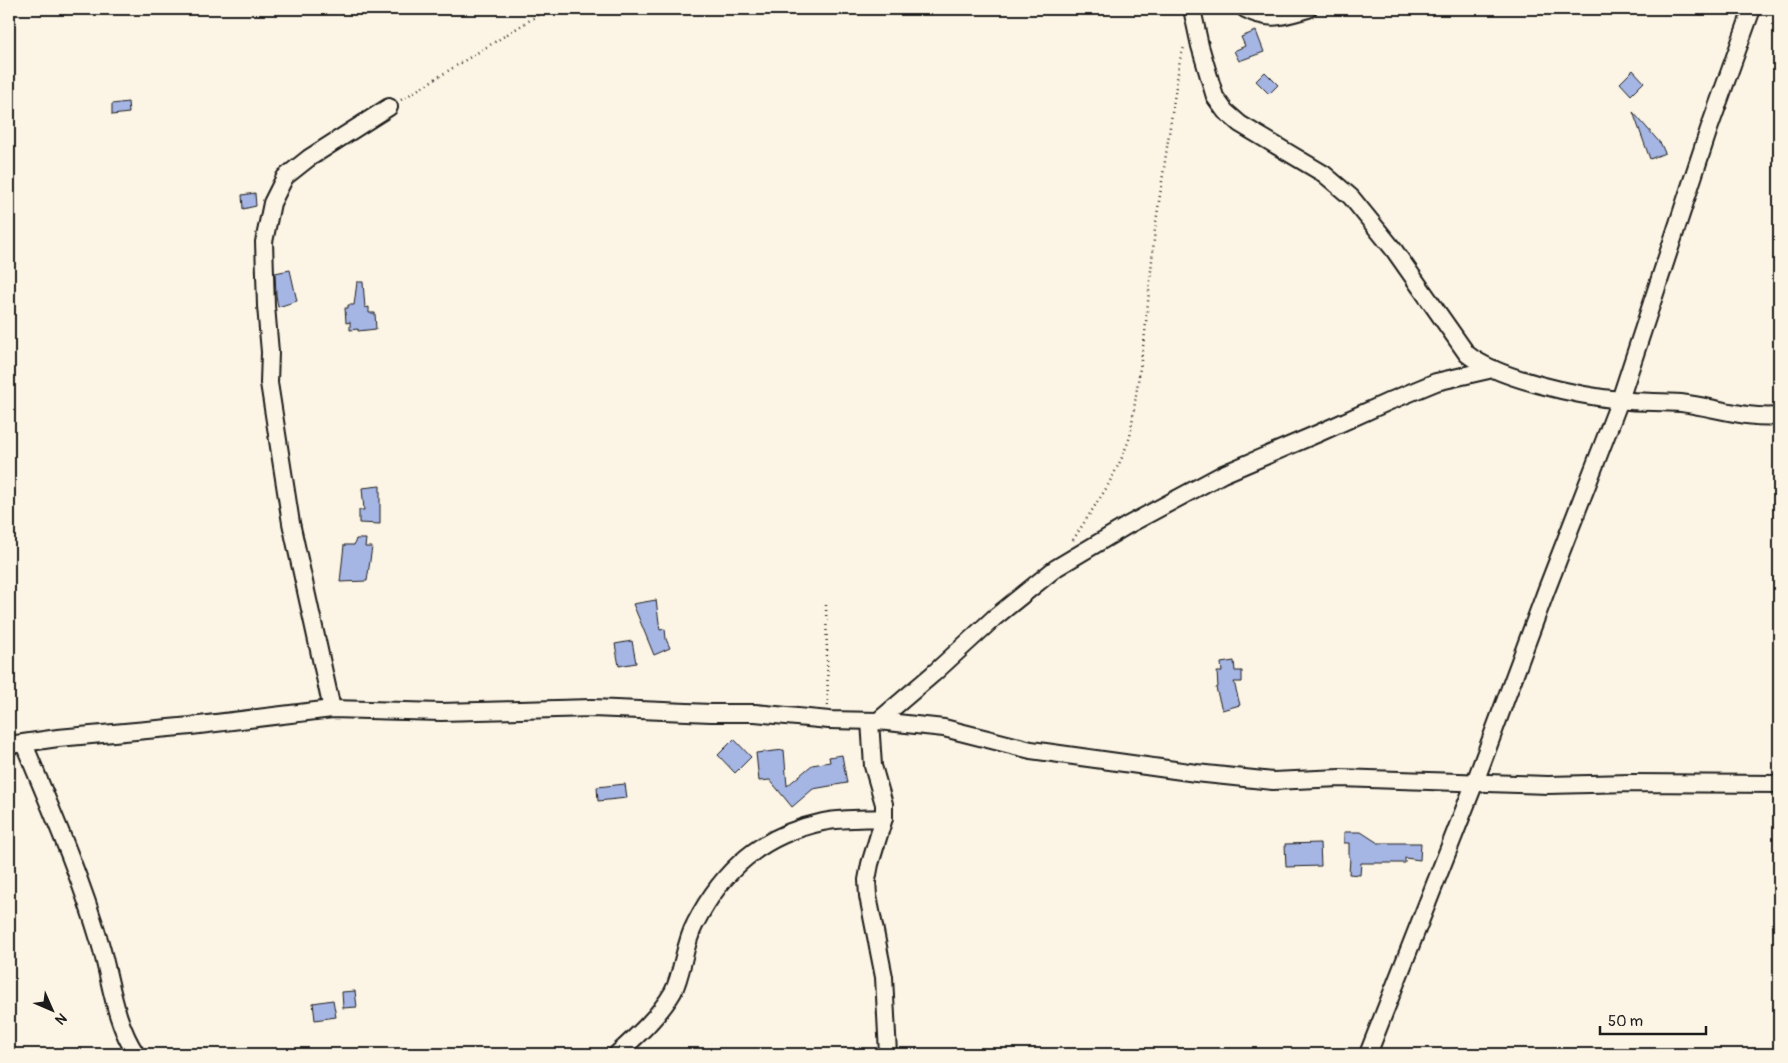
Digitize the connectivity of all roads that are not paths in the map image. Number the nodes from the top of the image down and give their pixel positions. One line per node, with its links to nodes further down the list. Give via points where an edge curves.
1 (1192, 9): 6 (street, via 1215,96 1225,111 1240,124 1324,174 1351,197 1394,250 1467,354)
2 (1245, 9): 3 (street, via 1267,17)
3 (1308, 9)
4 (1752, 9): 7 (street)
5 (389, 107): 9 (street, via 285,177 272,203 264,242 269,383 291,523)
6 (1493, 369): 7 (street, via 1548,387); 10 (street, via 1436,382 1390,401 1223,474 1128,525 1056,568)
7 (1620, 400): 8 (street, via 1681,403 1746,416); 12 (street)
8 (1779, 416)
9 (332, 709): 10 (street, via 441,712 592,708 755,713); 11 (street)
10 (874, 721): 12 (street, via 944,728 1031,750 1216,775 1274,780 1340,778); 14 (street, via 873,766 884,804)
11 (16, 744): 15 (street, via 67,847 100,942 119,1018)
12 (1475, 782): 13 (street, via 1548,785); 18 (street)
13 (1779, 784)
14 (884, 818): 16 (street, via 842,820 810,826 772,840 740,861 718,885 694,925 674,991); 17 (street, via 867,880 884,977)
15 (136, 1054)
16 (618, 1054)
17 (888, 1054)
18 (1368, 1054)

